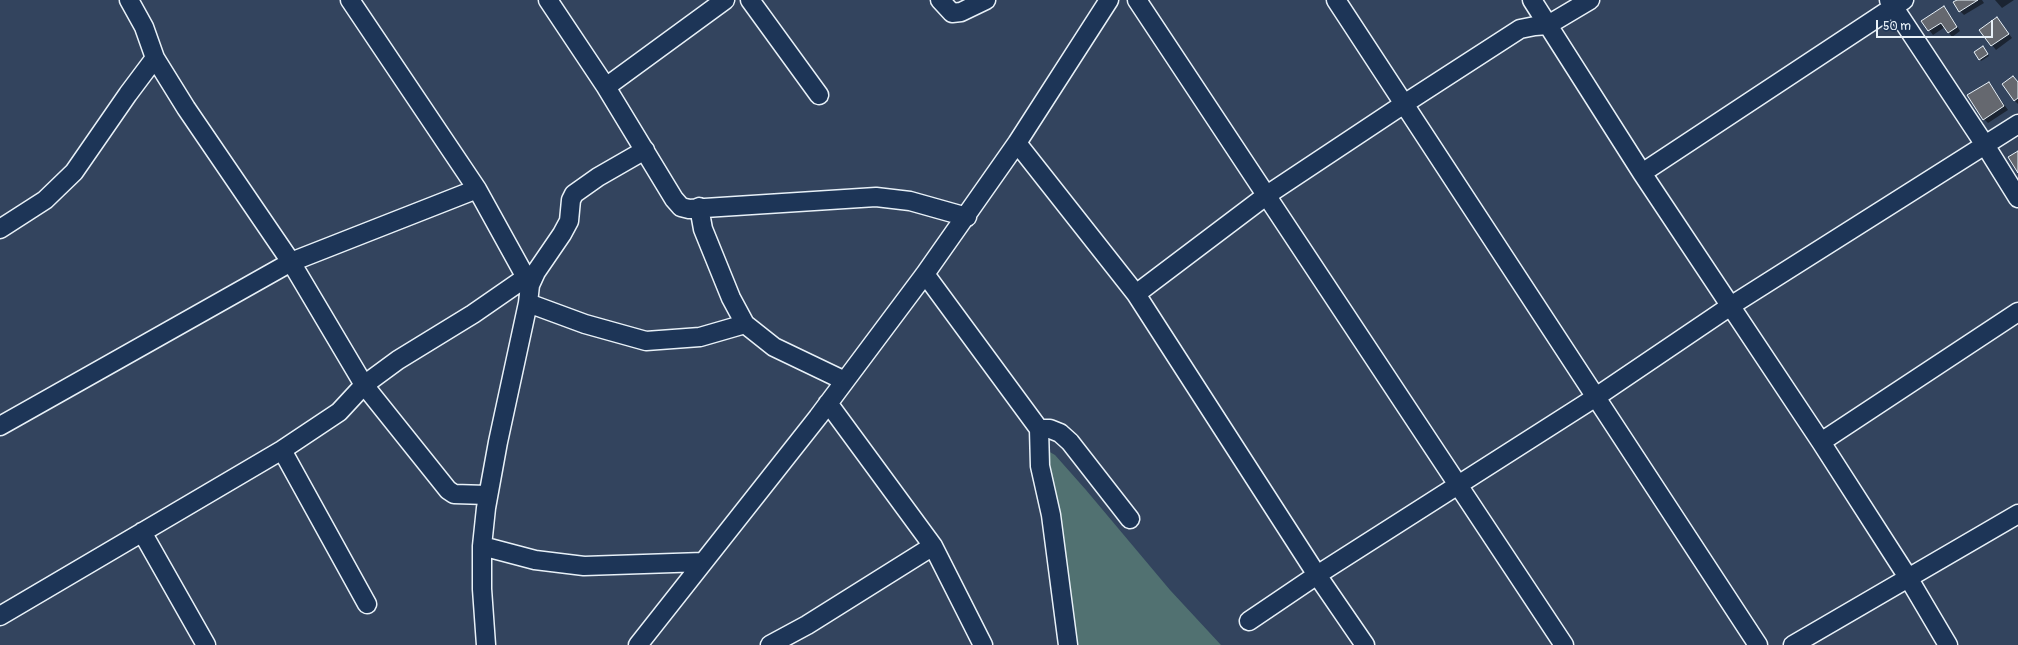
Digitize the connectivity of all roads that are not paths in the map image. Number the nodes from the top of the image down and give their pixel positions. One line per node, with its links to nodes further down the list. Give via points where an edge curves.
1 (129, 0): 15 (street, via 144,27)
2 (350, 0): 24 (street)
3 (548, 0): 16 (street)
4 (725, 0): 16 (street)
5 (750, 0): 17 (street)
6 (940, 0): 7 (street, via 952,13 961,12)
7 (986, 0)
8 (1109, 0): 20 (street)
9 (1137, 0): 25 (street)
10 (1336, 0): 18 (street)
11 (1532, 0): 14 (street)
12 (1590, 0): 14 (street)
13 (1896, 2): 21 (street); 23 (street)
14 (1548, 25): 18 (street, via 1520,29); 23 (street)
15 (155, 58): 29 (street, via 74,172 45,200); 30 (street)
16 (606, 87): 22 (street)
17 (820, 95)
18 (1404, 104): 25 (street); 40 (street)
19 (2018, 124): 21 (street)
20 (1017, 143): 28 (street); 33 (street)
21 (1985, 145): 26 (street); 35 (street)
22 (645, 150): 27 (street, via 681,207); 32 (street, via 574,194 569,221)
23 (1642, 173): 35 (street)
24 (477, 189): 30 (street); 32 (street)
25 (1267, 194): 33 (street); 46 (street)
26 (2018, 198)
27 (699, 207): 28 (street, via 876,197 910,201); 37 (street, via 703,229 731,298)
28 (967, 217): 31 (street)
29 (0, 229)
30 (291, 262): 39 (street); 42 (street)
31 (925, 274): 38 (street); 43 (street)
32 (528, 282): 34 (street); 39 (street, via 398,360)
33 (1136, 294): 54 (street)
34 (528, 303): 37 (street, via 585,324 646,341 700,337); 47 (street)
35 (1732, 305): 40 (street); 44 (street)
36 (2018, 312): 44 (street)
37 (745, 324): 38 (street, via 774,347)
38 (845, 381): 41 (street)
39 (364, 385): 45 (street, via 339,412); 47 (street, via 448,490 454,494)
40 (1596, 397): 46 (street); 67 (street)
41 (828, 403): 52 (street); 53 (street)
42 (0, 426)
43 (1039, 429): 49 (street, via 1050,428 1070,442); 64 (street, via 1040,466 1051,515)
44 (1821, 442): 55 (street)
45 (282, 450): 50 (street); 56 (street)
46 (1457, 485): 54 (street); 66 (street)
47 (487, 495): 51 (street)
48 (2018, 514): 55 (street)
49 (1130, 519)
50 (142, 532): 57 (street); 59 (street)
51 (482, 546): 53 (street, via 535,560 584,566); 60 (street)
52 (933, 546): 62 (street, via 807,625); 63 (street)
53 (703, 562): 61 (street)
54 (1317, 575): 58 (street); 65 (street)
55 (1909, 579): 68 (street); 69 (street)
56 (367, 604)
57 (0, 616)
58 (1249, 621)
59 (206, 645)
60 (486, 645)
61 (638, 645)
62 (770, 645)
63 (983, 645)
64 (1068, 645)
65 (1365, 645)
66 (1564, 645)
67 (1758, 645)
68 (1793, 645)
69 (1948, 645)

